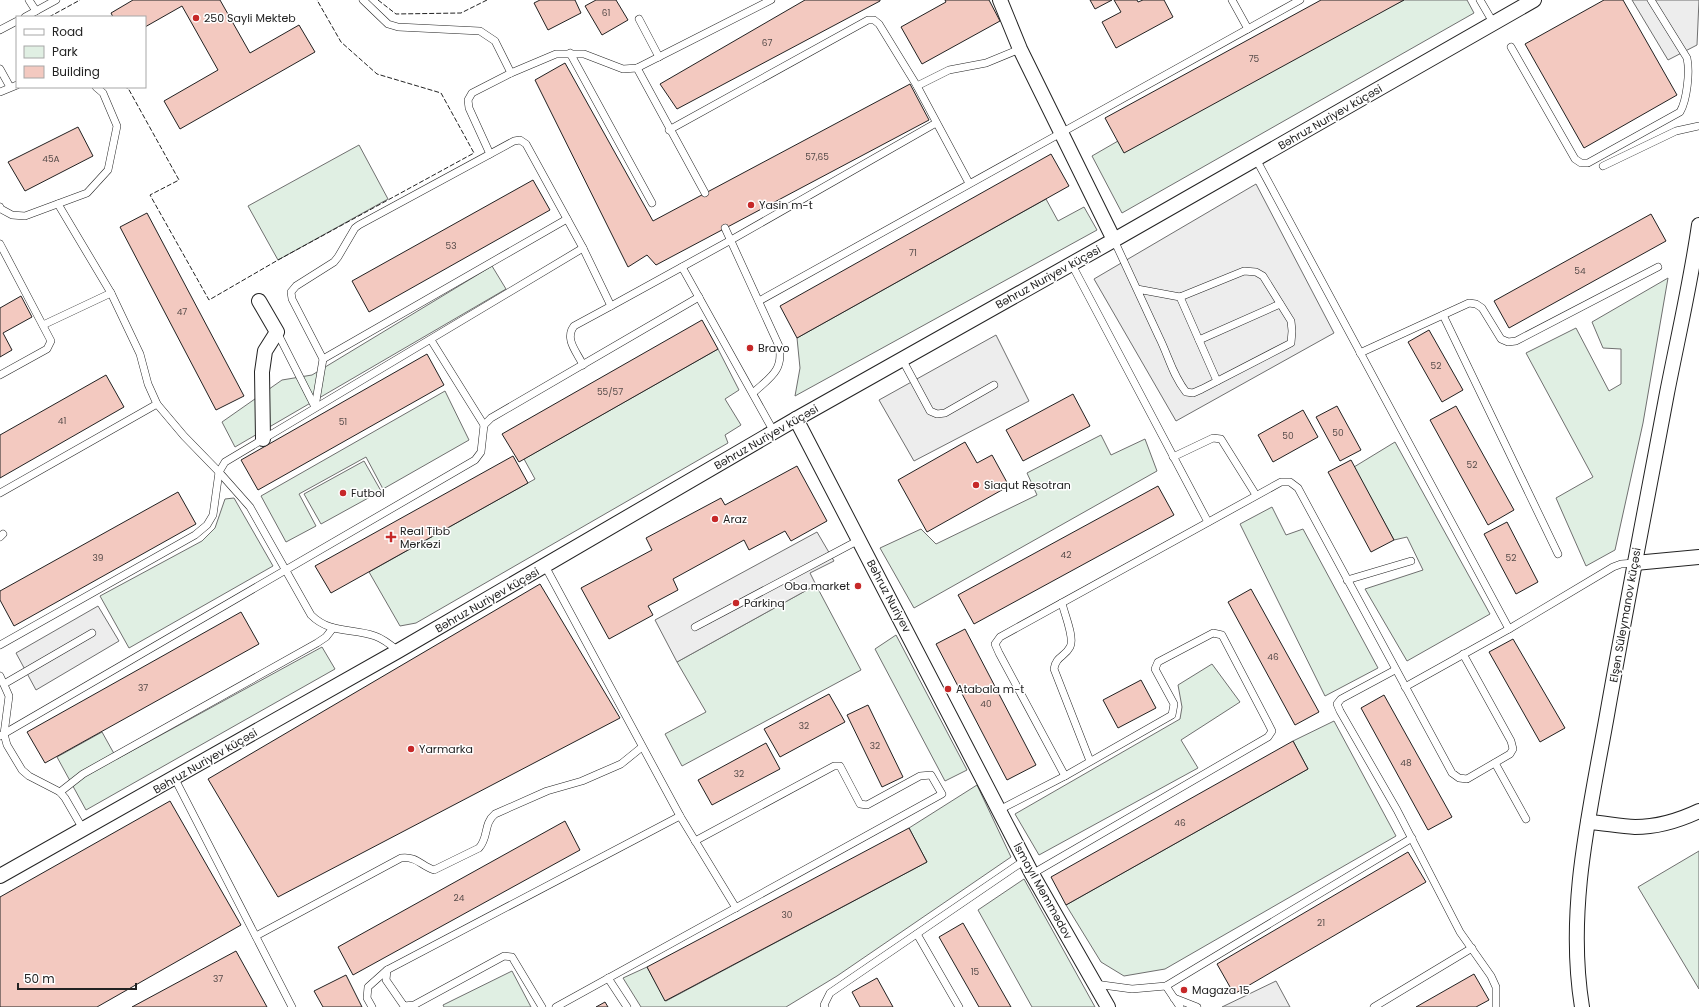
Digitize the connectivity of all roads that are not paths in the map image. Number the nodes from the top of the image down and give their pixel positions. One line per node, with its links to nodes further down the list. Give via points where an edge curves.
1 (28, 0): 11 (lane)
2 (56, 0): 11 (lane)
3 (363, 0): 24 (lane, via 388,24 398,27 480,31 495,41)
4 (771, 0): 21 (lane)
5 (1000, 0): 19 (street)
6 (1232, 0): 16 (lane)
7 (1300, 0): 16 (lane)
8 (1480, 0): 15 (lane)
9 (1534, 0): 15 (street, Bəhruz Nuriyev küçəsi)
10 (1651, 0): 29 (lane, via 1687,58 1689,68 1683,106 1680,112)
11 (36, 11): 12 (lane)
12 (26, 16)
13 (639, 19): 21 (lane)
14 (16, 22): 17 (lane)
15 (1494, 24): 36 (street, Bəhruz Nuriyev küçəsi)
16 (1248, 28): 34 (lane)
17 (0, 30)
18 (1511, 47): 29 (lane, via 1575,159 1581,163 1588,163)
19 (1020, 49): 26 (lane, via 986,63 949,70); 34 (street)
20 (570, 53): 22 (lane, via 584,54 623,69); 24 (lane, via 556,54); 40 (lane)
21 (659, 57): 22 (lane)
22 (637, 68): 32 (lane)
23 (0, 69): 25 (lane)
24 (511, 73): 35 (lane, via 472,93 468,100 469,108)
25 (13, 86): 28 (lane)
26 (917, 86): 30 (lane); 32 (lane, via 879,24 874,20 868,20)
27 (97, 88): 41 (lane, via 103,93 117,126 108,170 87,193)
28 (0, 92)
29 (1670, 117): 33 (lane)
30 (936, 123): 38 (lane); 46 (lane)
31 (1699, 126): 33 (lane)
32 (669, 130): 39 (lane)
33 (1676, 131): 37 (lane)
34 (1061, 132): 38 (lane); 47 (street)
35 (490, 154): 43 (lane, via 514,141 520,140 526,144); 67 (lane, via 359,225 334,262 296,286 291,292 292,300)
36 (1256, 159): 47 (street, Bəhruz Nuriyev küçəsi); 66 (lane)
37 (1603, 166)
38 (969, 183): 58 (lane)
39 (705, 193)
40 (652, 203)
41 (58, 204): 42 (lane, via 25,216 12,215); 54 (lane)
42 (0, 207)
43 (567, 219): 49 (lane); 67 (lane)
44 (725, 228): 46 (lane)
45 (1699, 230): 89 (street, Elşən Süleymanov küçəsi)
46 (732, 240): 51 (lane); 58 (lane)
47 (1114, 240): 50 (street, Bəhruz Nuriyev küçəsi); 53 (lane)
48 (0, 244): 62 (lane)
49 (583, 248): 60 (lane); 64 (lane)
50 (1071, 264): 68 (street, Bəhruz Nuriyev küçəsi); 80 (lane)
51 (682, 267): 55 (lane); 60 (lane)
52 (1658, 267): 61 (lane, via 1516,341 1508,342 1501,339 1482,308 1476,304 1469,303)
53 (1137, 289): 56 (lane); 71 (lane, via 1176,380 1186,392 1193,393)
54 (111, 293): 62 (lane); 74 (lane, via 140,354 148,384)
55 (699, 297): 69 (lane); 73 (lane)
56 (1180, 297): 59 (lane, via 1249,270 1263,276); 65 (lane)
57 (259, 301): 63 (street)
58 (759, 301): 73 (lane, via 781,355 778,370)
59 (1280, 304): 65 (lane); 71 (lane, via 1291,321 1291,343)
60 (611, 306): 69 (lane, via 574,326 570,332 570,339)
61 (1443, 315): 66 (lane); 86 (lane)
62 (43, 325): 70 (lane, via 51,341 47,349)
63 (277, 332): 75 (lane); 79 (street, via 265,351 262,372)
64 (431, 340): 75 (lane); 77 (lane)
65 (1199, 340): 71 (lane)
66 (1360, 353): 96 (lane)
67 (323, 359): 75 (lane)
68 (902, 359): 72 (lane, via 930,411 937,414 945,413); 76 (street, Bəhruz Nuriyev küçəsi)
69 (583, 364): 77 (lane, via 491,418)
70 (0, 375)
71 (1217, 381)
72 (994, 385)
73 (753, 393): 78 (lane)
74 (157, 404): 81 (lane); 82 (lane)
75 (315, 407): 79 (lane)
76 (796, 419): 78 (street, Bəhruz Nuriyev küçəsi); 85 (street, Bəhruz Nuriyev)
77 (484, 425): 91 (lane, via 481,452 475,460)
78 (774, 432): 90 (street, Bəhruz Nuriyev küçəsi)
79 (263, 439): 81 (lane, via 225,462)
80 (1173, 457): 83 (lane, via 1213,438 1221,439); 84 (lane)
81 (219, 472): 91 (lane, via 250,507); 98 (lane, via 213,515 207,525 195,535)
82 (0, 493)
83 (1256, 495): 84 (lane); 92 (lane, via 1281,482 1290,482 1298,488)
84 (1208, 522): 93 (lane)
85 (859, 540): 94 (lane); 109 (street, Bəhruz Nuriyev)
86 (1558, 554)
87 (1699, 557): 89 (street)
88 (1411, 561): 92 (lane)
89 (1634, 563): 96 (lane, via 1613,567); 117 (street, Elşən Süleymanov küçəsi)
90 (546, 566): 99 (street, Bəhruz Nuriyev küçəsi); 106 (lane)
91 (286, 570): 95 (lane, via 311,615 320,624); 105 (lane)
92 (1347, 580): 101 (lane)
93 (1062, 603): 107 (lane, via 1071,638 1070,646 1055,662 1054,669); 110 (lane, via 1000,637 996,644)
94 (695, 627)
95 (333, 628): 99 (lane, via 375,636); 112 (lane, via 317,643 83,774)
96 (1509, 629): 100 (lane)
97 (92, 633): 103 (lane)
98 (0, 645)
99 (398, 651): 111 (street, Bəhruz Nuriyev küçəsi)
100 (1463, 654): 104 (lane); 108 (lane, via 1511,742 1513,749 1510,754)
101 (1396, 670): 104 (lane); 119 (lane, via 1341,699 1337,704)
102 (0, 676): 103 (lane)
103 (4, 684): 105 (lane, via 9,696)
104 (1405, 687): 108 (lane, via 1452,773 1458,778 1466,778)
105 (2, 735): 112 (lane, via 22,770)
106 (642, 747): 115 (lane); 126 (lane, via 621,764 582,781 547,791 495,814 489,819 484,843 479,848 434,870 410,857 401,858)
107 (1090, 761): 110 (lane); 122 (lane, via 1172,715 1174,704 1155,669 1158,662 1213,633 1222,635 1272,731 1268,737)
108 (1495, 763): 116 (lane)
109 (981, 772): 113 (street, İsmayıl Məmmədov)
110 (1065, 776): 113 (lane)
111 (175, 778): 118 (street, Bəhruz Nuriyev küçəsi); 126 (lane)
112 (60, 792): 118 (lane)
113 (1000, 810): 121 (street, İsmayıl Məmmədov)
114 (1699, 811): 117 (street, via 1674,821 1635,827)
115 (680, 816): 120 (lane); 128 (lane)
116 (1526, 819)
117 (1588, 822): 145 (street, Elşən Süleymanov küçəsi, via 1577,914 1576,947)
118 (83, 829): 123 (street, Bəhruz Nuriyev küçəsi)
119 (1412, 838): 127 (lane, via 1460,932); 131 (lane)
120 (695, 841): 124 (lane); 124 (lane, via 834,766 840,766 860,804 867,805 920,776 931,775 942,794)
121 (1025, 860): 122 (street, İsmayıl Məmmədov); 125 (lane)
122 (1032, 874): 130 (street, İsmayıl Məmmədov)
123 (0, 876)
124 (736, 908): 129 (lane)
125 (917, 934): 138 (lane, via 830,993 824,1005); 139 (lane)
126 (256, 936): 133 (lane)
127 (1472, 948): 143 (lane); 144 (lane, via 1496,987)
128 (387, 970): 134 (lane, via 368,987 367,998); 135 (lane, via 386,980 404,1006 414,1005 504,956 512,957)
129 (608, 978): 136 (lane); 137 (lane)
130 (1095, 984): 131 (lane, via 1132,989); 140 (street, İsmayıl Məmmədov)
131 (1166, 986): 132 (lane)
132 (1174, 998): 141 (lane); 142 (lane)
133 (292, 1007)
134 (372, 1007)
135 (542, 1007)
136 (556, 1007)
137 (627, 1007)
138 (826, 1007)
139 (959, 1007)
140 (1108, 1007)
141 (1180, 1007)
142 (1197, 1007)
143 (1374, 1007)
144 (1496, 1007)
145 (1582, 1007)

